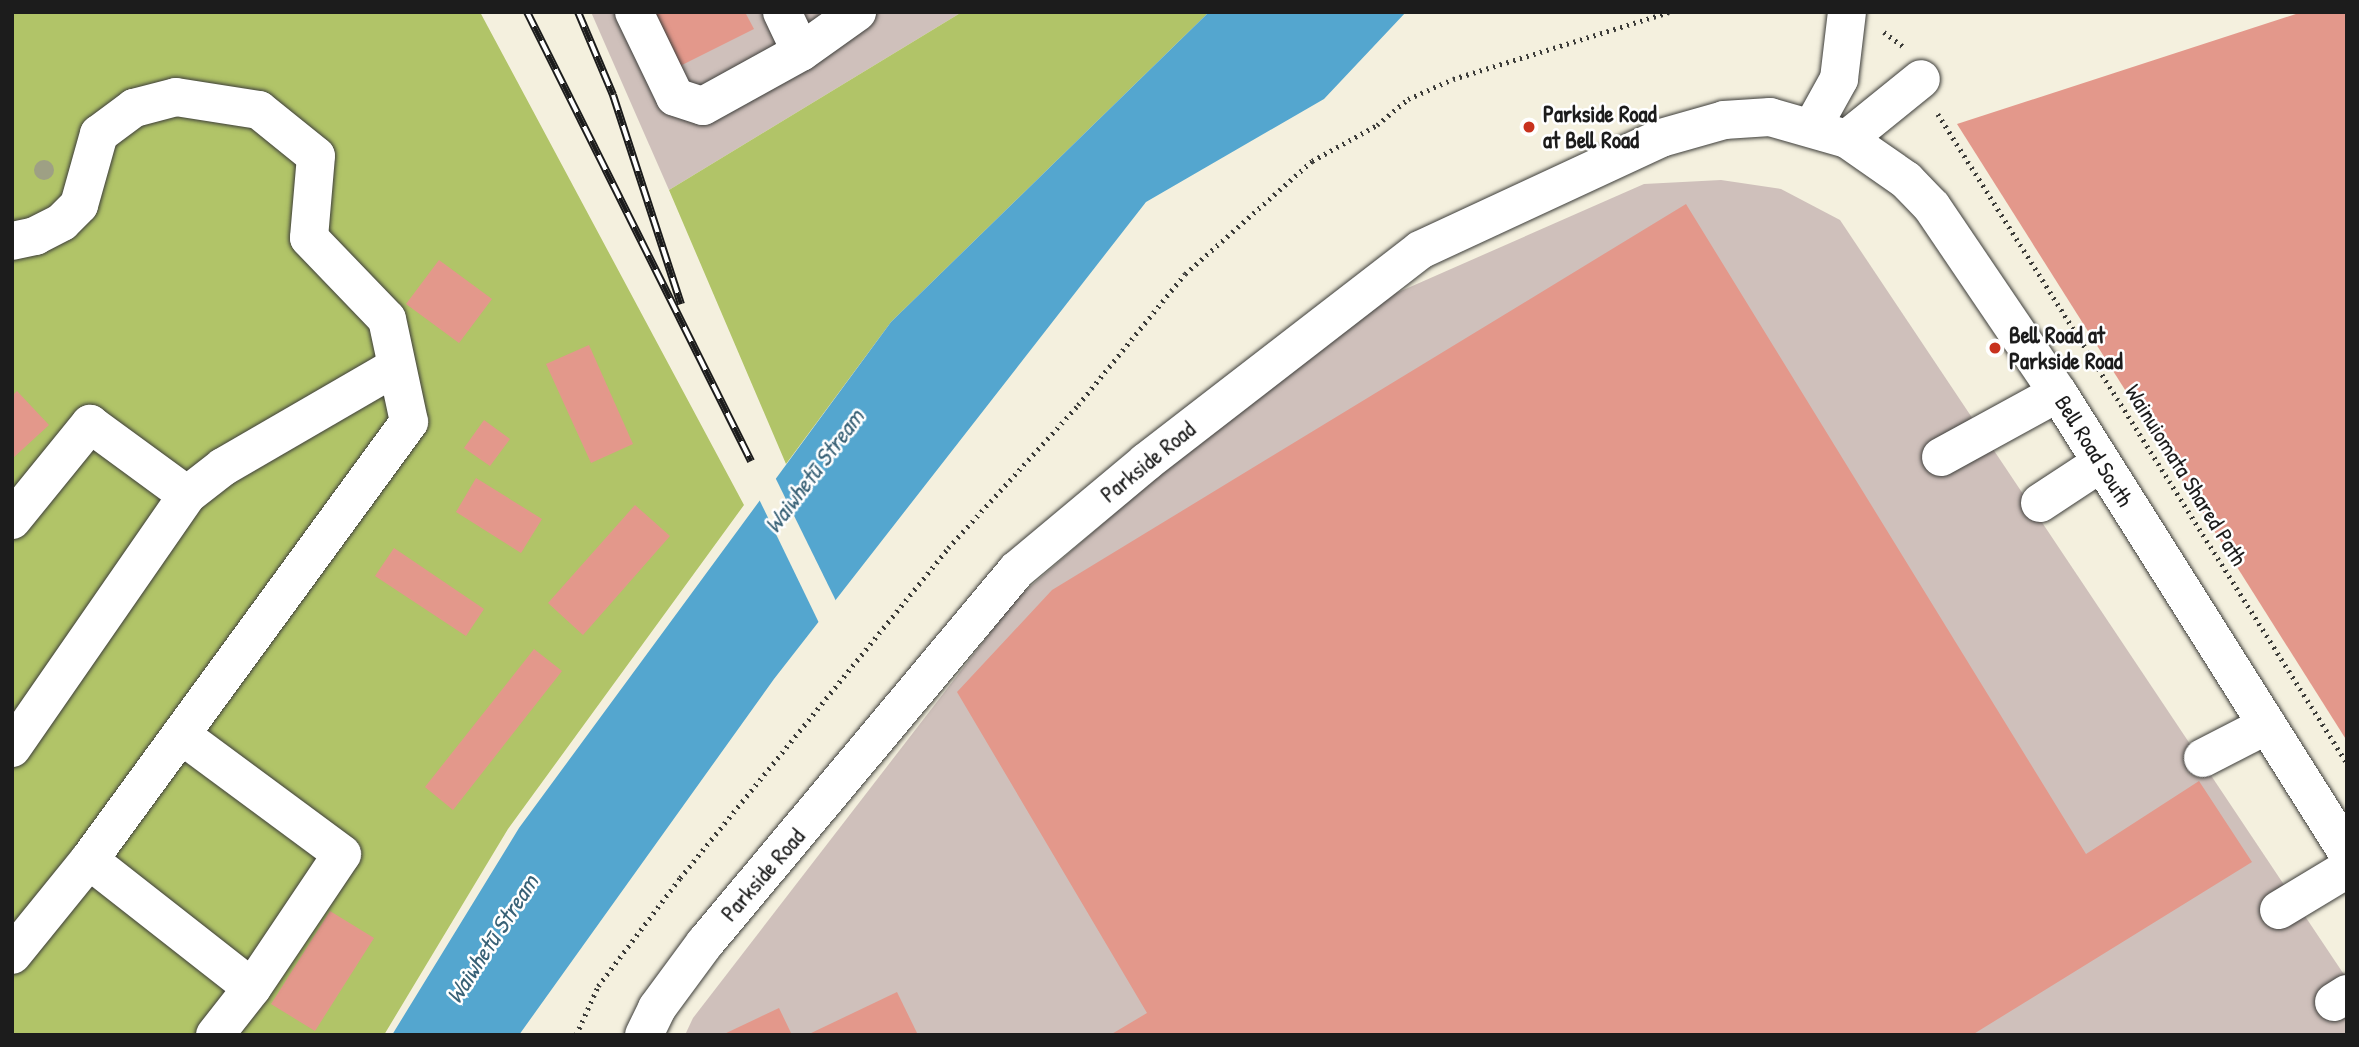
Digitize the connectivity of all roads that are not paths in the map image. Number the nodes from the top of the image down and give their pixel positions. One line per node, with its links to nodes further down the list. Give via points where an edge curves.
1 (634, 12): 5 (main road, via 675,97 686,104 703,106)
2 (782, 12): 5 (main road)
3 (857, 12): 5 (main road)
4 (1847, 13): 7 (main road)
5 (801, 52)
6 (1921, 79): 7 (main road)
7 (1830, 132): 10 (main road, Bell Road South, via 1897,173 1932,207); 27 (main road, Parkside Road, via 1770,117 1724,120 1661,138 1420,250 1368,286 1017,570 705,943 657,1008)
8 (12, 242): 9 (main road, via 62,222 79,205 99,134 134,108 176,97 259,110 316,156 309,238 387,319)
9 (394, 368): 13 (main road, via 223,467); 17 (main road, via 409,422)
10 (2058, 393): 11 (main road); 12 (main road, Bell Road South)
11 (1941, 457)
12 (2101, 463): 14 (main road); 16 (main road, Bell Road South)
13 (187, 495): 15 (main road, via 90,424); 18 (main road)
14 (2040, 503)
15 (12, 520)
16 (2267, 725): 19 (main road); 20 (main road, Bell Road South)
17 (181, 735): 21 (main road); 25 (main road, via 342,855)
18 (12, 748)
19 (2203, 758)
20 (2347, 852)
21 (89, 860): 24 (main road); 25 (main road)
22 (2347, 869): 23 (main road)
23 (2278, 910)
24 (12, 955)
25 (252, 988): 26 (main road)
26 (215, 1035)
27 (644, 1035)

